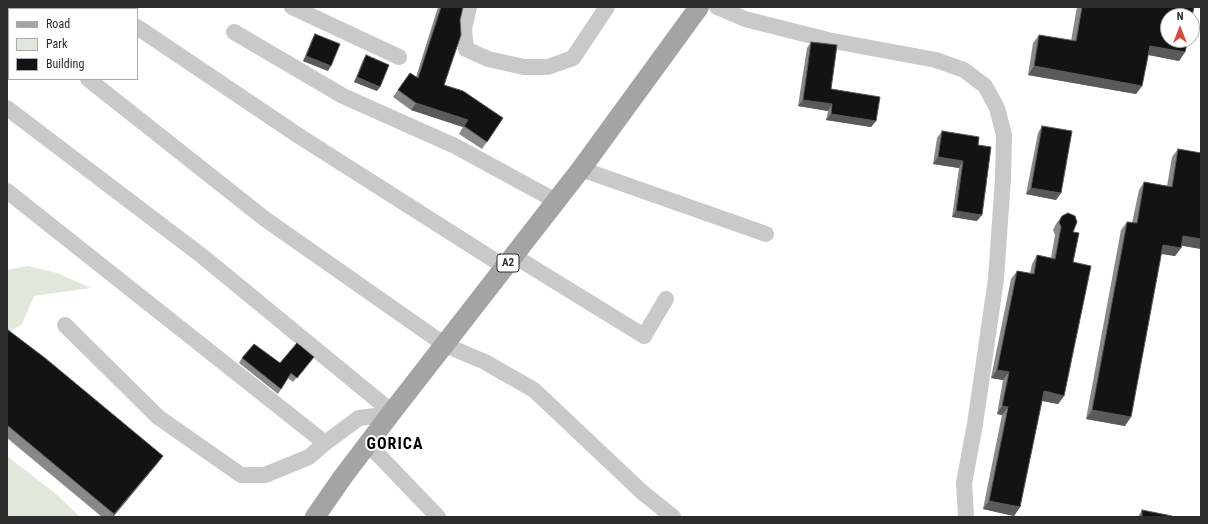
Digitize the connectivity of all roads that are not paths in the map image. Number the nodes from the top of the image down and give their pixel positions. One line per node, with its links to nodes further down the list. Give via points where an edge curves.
1 (292, 7): 9 (street)
2 (469, 7): 3 (street, via 464,29 466,50 488,59 524,67 548,67 573,58)
3 (607, 7)
4 (699, 7): 12 (main road, A2)
5 (717, 7): 6 (street)
6 (747, 13): 26 (street, via 828,40 936,60 964,70 985,86 997,108 1004,134 996,278 964,483)
7 (138, 28): 16 (street, via 299,136)
8 (234, 32): 14 (street, via 343,96 455,146)
9 (399, 58)
10 (89, 80): 19 (street, via 265,219)
11 (7, 108): 20 (street, via 202,256)
12 (581, 169): 14 (main road, A2); 15 (street)
13 (7, 191): 21 (street)
14 (556, 201): 16 (main road, A2)
15 (766, 234)
16 (510, 261): 17 (street, via 644,336); 19 (main road, A2)
17 (666, 299)
18 (65, 325): 21 (street, via 158,417 241,475 265,475 308,457)
19 (445, 345): 20 (main road, A2); 25 (street, via 486,362 534,390 642,492)
20 (390, 415): 21 (street, via 359,418); 22 (main road, A2)
21 (325, 443)
22 (368, 444): 23 (main road, A2); 24 (street)
23 (315, 517)
24 (438, 517)
25 (673, 517)
26 (966, 517)

